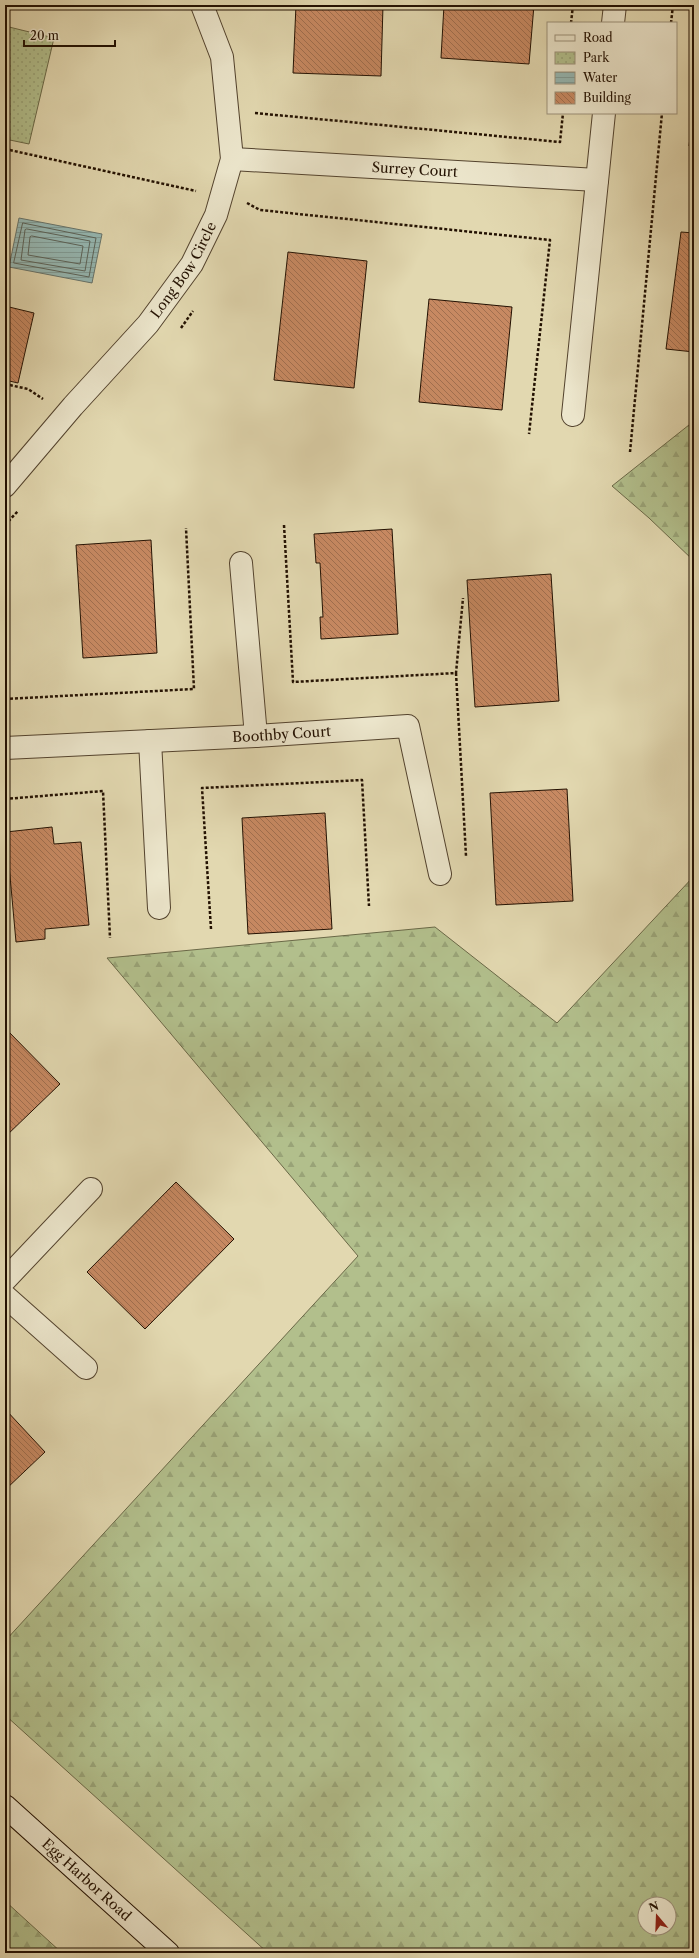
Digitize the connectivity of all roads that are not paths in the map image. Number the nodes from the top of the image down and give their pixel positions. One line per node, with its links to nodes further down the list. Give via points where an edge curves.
1 (202, 5): 5 (street, Long Bow Circle, via 222,57)
2 (615, 5): 3 (street)
3 (613, 22)
4 (604, 114): 6 (street)
5 (232, 159): 6 (street, Surrey Court); 8 (street, Long Bow Circle, via 216,215 192,264 148,324)
6 (597, 180): 7 (street)
7 (573, 414)
8 (5, 486)
9 (241, 563): 10 (street)
10 (256, 736): 11 (street, Boothby Court); 13 (street, Boothby Court, via 408,726)
11 (150, 741): 12 (street, Boothby Court); 14 (street)
12 (5, 748)
13 (440, 874)
14 (159, 908)
15 (91, 1189): 16 (street)
16 (5, 1280)
17 (5, 1296): 18 (street)
18 (86, 1368)
19 (5, 1806): 20 (street, Egg Harbor Road)
20 (168, 1953)

